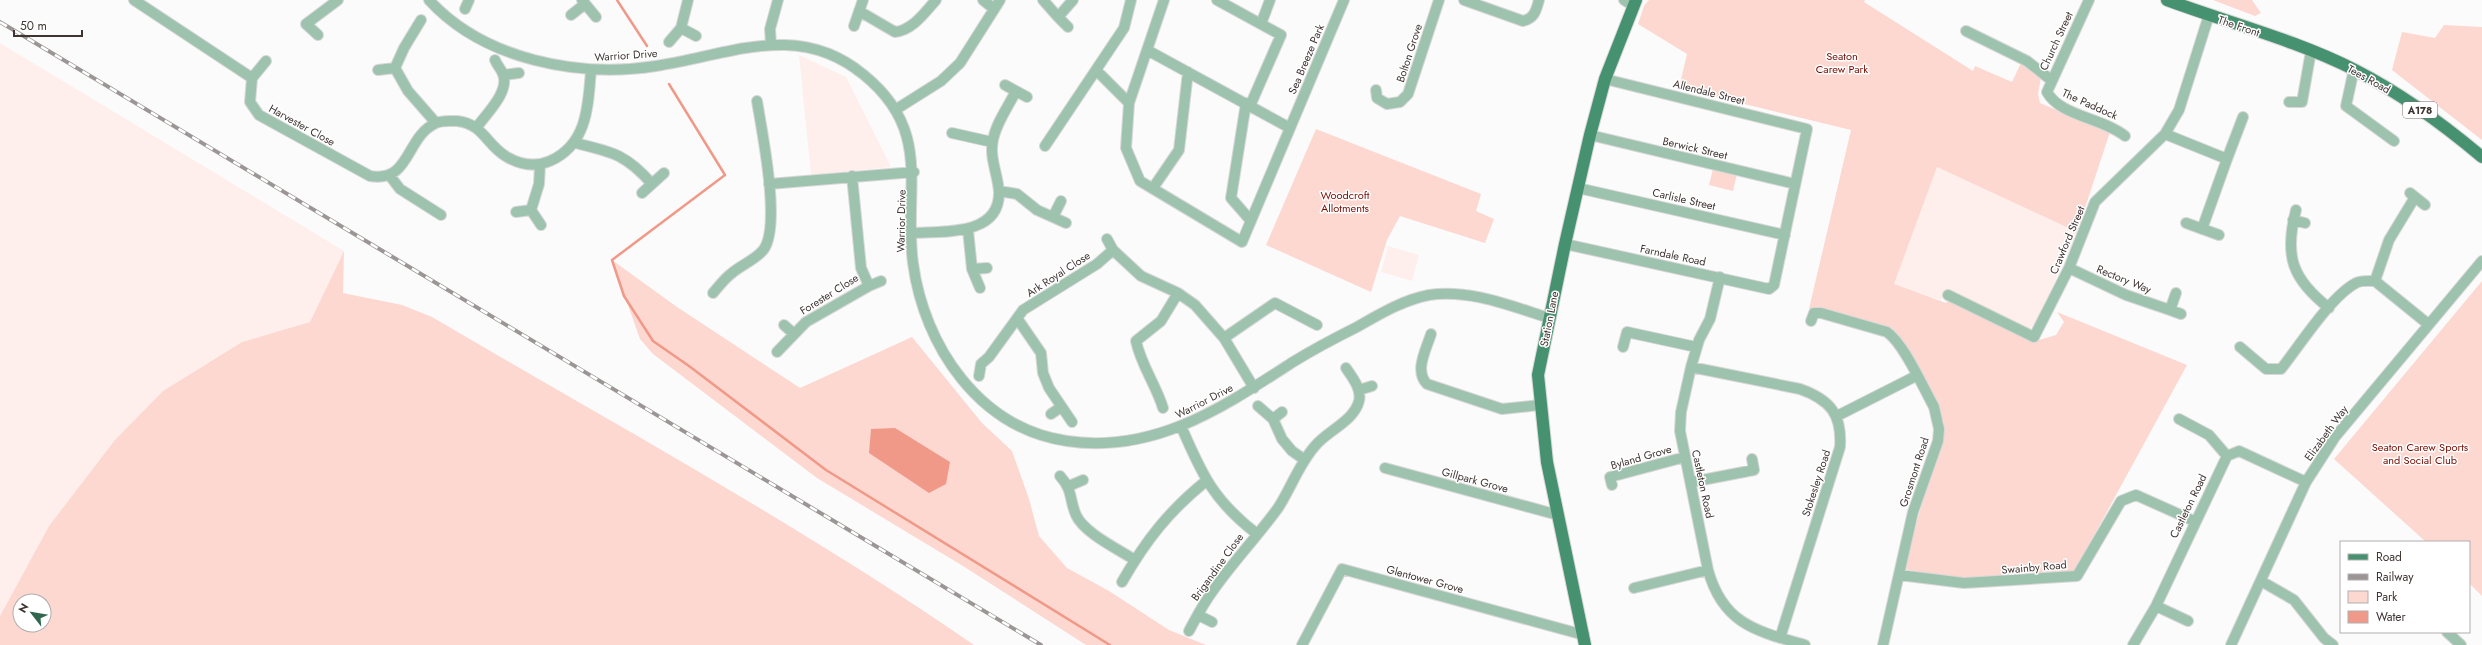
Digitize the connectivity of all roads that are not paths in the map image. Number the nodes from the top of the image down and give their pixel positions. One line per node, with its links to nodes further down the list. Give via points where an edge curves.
1 (134, 0): 52 (street)
2 (338, 0): 36 (street, via 306,24)
3 (428, 0): 46 (street, Warrior Drive, via 458,26 488,43 514,54 551,64)
4 (688, 0): 34 (street)
5 (778, 0): 39 (street, via 770,29)
6 (863, 0): 25 (street)
7 (936, 0): 25 (street, via 909,27 895,32)
8 (983, 0): 24 (street)
9 (1000, 0): 24 (street)
10 (1043, 0): 29 (street)
11 (1073, 0): 29 (street)
12 (1131, 0): 47 (street, via 1124,28)
13 (1164, 0): 40 (street, Sea Breeze Park)
14 (1217, 0): 31 (street)
15 (1270, 0): 31 (street)
16 (1344, 0): 68 (street, Sea Breeze Park)
17 (1439, 0): 56 (street, Bolton Grove, via 1408,94 1400,102 1387,104 1377,98)
18 (1464, 0): 19 (street, via 1523,20 1535,14)
19 (1539, 0)
20 (2089, 0): 54 (street, Church Street)
21 (2167, 0): 27 (main road, The Front / A178)
22 (584, 2): 26 (street); 28 (street)
23 (1631, 2): 53 (main road, Station Lane)
24 (993, 8): 64 (street, via 960,63 941,81)
25 (859, 11): 32 (street)
26 (571, 15)
27 (2210, 15): 41 (main road, The Front / A178); 70 (street, Crawford Street, via 2179,110)
28 (596, 17)
29 (1058, 18): 33 (street)
30 (421, 20): 44 (street)
31 (1261, 24): 63 (street, via 1281,35)
32 (854, 26)
33 (1068, 26)
34 (681, 28): 37 (street); 38 (street)
35 (1966, 31): 54 (street, via 2027,61)
36 (318, 35)
37 (696, 36)
38 (669, 42)
39 (771, 44): 46 (street, Warrior Drive, via 655,66); 64 (street, Warrior Drive, via 815,48 841,59 864,74)
40 (1147, 50): 49 (street); 62 (street, Sea Breeze Park)
41 (2310, 51): 48 (main road, Tees Road / A178); 61 (street, via 2302,102)
42 (495, 60): 51 (street)
43 (266, 61): 52 (street)
44 (395, 68): 45 (street); 66 (street, via 408,91)
45 (378, 70)
46 (591, 70): 75 (street, via 585,118)
47 (1096, 70): 62 (street); 76 (street)
48 (2354, 70): 73 (street, via 2346,106); 77 (main road, Tees Road / A178, via 2408,102)
49 (1188, 72): 63 (street); 87 (street, via 1179,150)
50 (519, 73): 51 (street)
51 (504, 75): 67 (street, via 498,100)
52 (252, 78): 82 (street, Harvester Close, via 250,102 259,115 370,176)
53 (1605, 78): 71 (main road, Station Lane); 86 (street, Allendale Street, via 1807,129)
54 (2051, 80): 58 (street, Church Street)
55 (1005, 85): 57 (street)
56 (1376, 90)
57 (1016, 91): 59 (street); 74 (street, via 996,128)
58 (2047, 92): 72 (street, The Paddock, via 2056,104 2116,129)
59 (1027, 97)
60 (757, 101): 85 (street)
61 (2289, 102)
62 (1130, 103): 87 (street, Sea Breeze Park, via 1126,148 1140,181)
63 (1248, 104): 68 (street); 97 (street, via 1231,198)
64 (895, 110): 80 (street, Warrior Drive, via 911,152)
65 (2243, 118): 78 (street)
66 (436, 123): 67 (street, via 460,122); 82 (street, via 424,131)
67 (477, 127): 79 (street, via 506,156 525,164)
68 (1290, 128): 97 (street, Sea Breeze Park)
69 (952, 133): 74 (street)
70 (2165, 134): 78 (street); 112 (street, Crawford Street, via 2095,202)
71 (1590, 135): 86 (street, Berwick Street); 88 (main road, Station Lane)
72 (2125, 136)
73 (2394, 141)
74 (992, 142): 89 (street)
75 (575, 143): 79 (street, via 567,152); 84 (street, via 612,152 628,160)
76 (1045, 146)
77 (2482, 157)
78 (2227, 159): 102 (street)
79 (540, 165): 93 (street, via 540,184)
80 (914, 172): 83 (street); 104 (street, Warrior Drive)
81 (664, 173): 84 (street)
82 (390, 176): 95 (street, via 400,189)
83 (852, 176): 85 (street); 117 (street, Forester Close, via 861,268)
84 (652, 184): 90 (street)
85 (769, 184): 119 (street, via 771,222 763,249 731,274)
86 (1795, 184): 105 (street)
87 (1153, 188): 97 (street, Sea Breeze Park, via 1242,242)
88 (1578, 188): 105 (street, Carlisle Street); 108 (main road, Station Lane)
89 (999, 191): 96 (street, via 1017,194 1037,210); 103 (street, via 992,213 981,224)
90 (642, 193)
91 (1061, 201): 96 (street)
92 (2426, 205): 115 (street, via 2413,195 2389,240)
93 (531, 210): 94 (street); 101 (street)
94 (516, 212)
95 (441, 215)
96 (1053, 217): 98 (street)
97 (1251, 221)
98 (1066, 223)
99 (2186, 223): 102 (street)
100 (2304, 223): 123 (street, via 2294,215 2290,235 2291,254 2298,276 2314,296)
101 (541, 225)
102 (2202, 229): 106 (street)
103 (968, 230): 104 (street); 113 (street)
104 (911, 233): 156 (street, Warrior Drive, via 917,286 935,339 966,386 994,412 1038,435 1068,442 1106,443 1138,439)
105 (1785, 235): 114 (street, Farndale Road, via 1774,285 1769,289)
106 (2219, 235)
107 (1107, 239): 109 (street)
108 (1565, 244): 114 (street, Farndale Road); 127 (main road, Station Lane)
109 (1113, 250): 120 (street, via 1141,276); 126 (street, Ark Royal Close, via 1097,264 1023,310)
110 (2482, 262): 129 (street, Elizabeth Way)
111 (987, 268): 113 (street)
112 (2069, 268): 122 (street, Crawford Street, via 2034,337); 124 (street, Rectory Way, via 2126,295)
113 (972, 269): 118 (street)
114 (1720, 277): 136 (street, Castleton Road, via 1710,319)
115 (2375, 280): 123 (street, via 2358,282 2346,290); 129 (street)
116 (881, 281): 117 (street)
117 (869, 286): 132 (street, Forester Close, via 814,316)
118 (980, 288)
119 (713, 293)
120 (1178, 293): 134 (street, via 1195,305); 149 (street, via 1161,321 1136,341 1139,356 1158,392)
121 (2176, 293): 124 (street)
122 (1948, 295)
123 (2329, 308): 137 (street, via 2281,369 2266,369)
124 (2170, 310): 125 (street, Rectory Way)
125 (2181, 314)
126 (1017, 318): 141 (street, Ark Royal Close, via 981,364); 148 (street, via 1041,353 1048,388)
127 (1549, 318): 144 (street, Warrior Drive, via 1486,299 1457,294 1430,295 1405,302 1329,341); 146 (main road, Station Lane, via 1538,375)
128 (1811, 321): 142 (street, Grosmont Road, via 1814,313 1821,313 1887,332 1901,345)
129 (2428, 324): 166 (street, Elizabeth Way, via 2335,437)
130 (784, 325): 132 (street)
131 (1317, 325): 134 (street, via 1275,303)
132 (794, 334): 138 (street, Forester Close)
133 (1431, 334): 146 (street, via 1420,369 1422,379 1427,384 1502,409)
134 (1224, 338): 144 (street)
135 (1623, 347): 136 (street, via 1627,332)
136 (1696, 347): 139 (street, Castleton Road)
137 (2240, 347)
138 (777, 352)
139 (1691, 367): 152 (street, via 1800,389 1829,406); 158 (street, Castleton Road, via 1681,412 1680,430)
140 (1346, 368): 145 (street)
141 (979, 376)
142 (1916, 376): 152 (street); 174 (street, Grosmont Road, via 1934,407 1939,429 1938,441 1913,512)
143 (1372, 386): 145 (street)
144 (1254, 388): 156 (street, Warrior Drive, via 1202,418)
145 (1359, 390): 160 (street, Brigandine Close, via 1360,400 1349,417 1329,431)
146 (1540, 405): 169 (main road, Station Lane, via 1546,462)
147 (1258, 406): 154 (street)
148 (1062, 407): 151 (street); 155 (street)
149 (1163, 408)
150 (1282, 412): 154 (street)
151 (1051, 414)
152 (1837, 416): 184 (street, Stokesley Road, via 1841,429 1840,447)
153 (2179, 419): 157 (street, via 2209,435)
154 (1273, 420): 160 (street, via 1282,439)
155 (1072, 422)
156 (1181, 426): 164 (street, Brigandine Close)
157 (2226, 456): 166 (street, via 2239,451); 170 (street, Castleton Road)
158 (1685, 457): 165 (street, Castleton Road); 167 (street, Byland Grove, via 1610,477)
159 (1752, 459): 165 (street, via 1754,470)
160 (1304, 460): 171 (street, Brigandine Close, via 1285,498)
161 (1385, 468): 169 (street, Gillpark Grove)
162 (1060, 476): 168 (street)
163 (1083, 480): 168 (street)
164 (1206, 480): 171 (street, Brigandine Close, via 1226,508); 172 (street, via 1180,502 1156,528)
165 (1692, 482): 173 (street, Castleton Road)
166 (2306, 482): 175 (street, Elizabeth Way)
167 (1612, 485)
168 (1069, 486): 172 (street, via 1077,517 1101,538)
169 (1558, 515): 185 (main road, Station Lane)
170 (2194, 521): 174 (street, Swainby Road, via 2136,495 2121,501 2077,576 1964,584); 178 (street, Castleton Road)
171 (1256, 534): 179 (street, Brigandine Close, via 1212,592)
172 (1135, 560): 176 (street)
173 (1708, 570): 177 (street); 184 (street, Castleton Road, via 1714,591 1727,611 1750,627)
174 (1899, 575): 188 (street, Grosmont Road)
175 (2261, 581): 190 (street, Elizabeth Way); 191 (street, via 2294,600 2324,638)
176 (1122, 582)
177 (1634, 588)
178 (2156, 606): 180 (street); 189 (street, Castleton Road)
179 (1198, 615): 181 (street, Brigandine Close); 182 (street, Brigandine Close)
180 (2188, 621)
181 (1212, 622)
182 (1189, 631)
183 (2448, 633): 192 (street)
184 (1780, 638): 187 (street, Castleton Road)
185 (1585, 640): 186 (street, Glentower Grove, via 1342,569)
186 (1302, 645)
187 (1805, 645)
188 (1883, 645)
189 (2133, 645)
190 (2231, 645)
191 (2333, 645)
192 (2461, 645)

